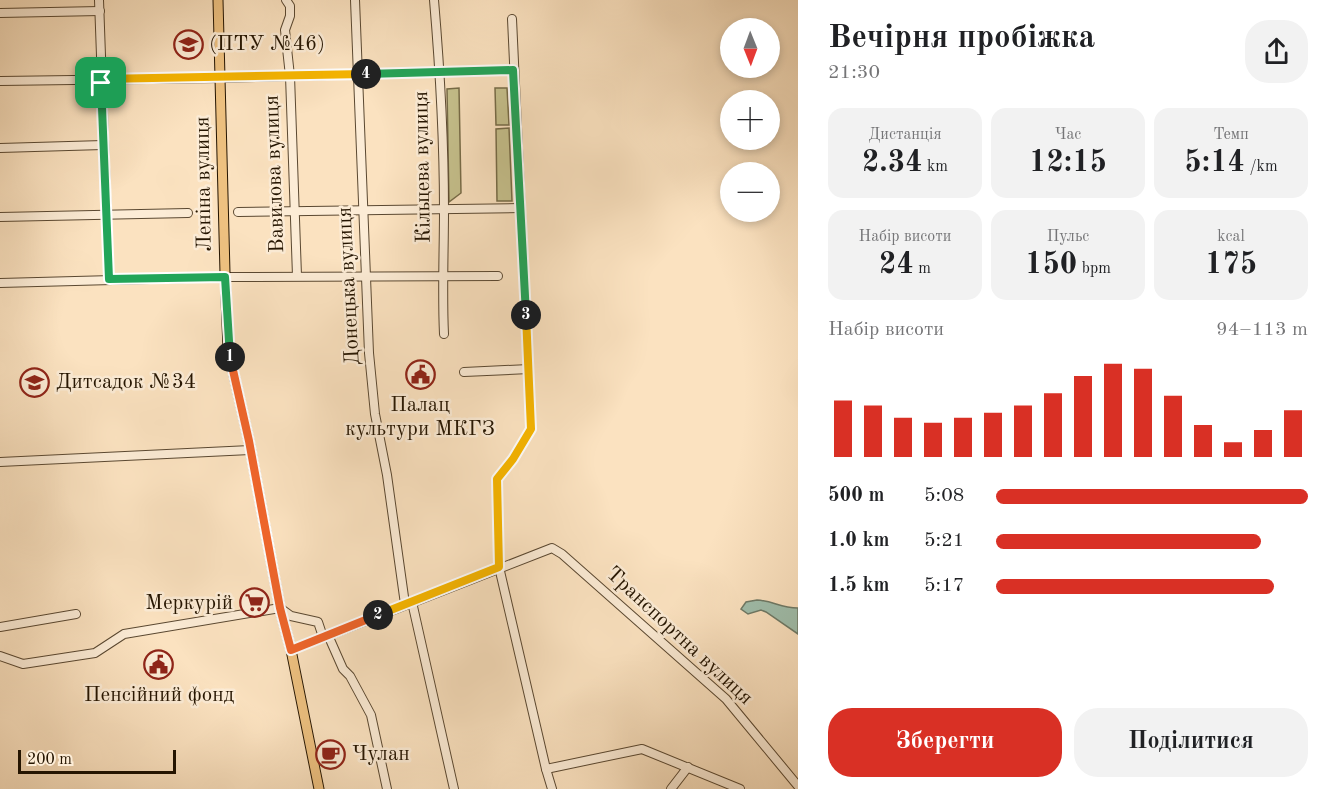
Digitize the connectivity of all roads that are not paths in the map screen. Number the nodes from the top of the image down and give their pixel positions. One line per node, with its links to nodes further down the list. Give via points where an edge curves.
1 (99, 0): 6 (street)
2 (218, 0): 13 (main road, Леніна вулиця)
3 (286, 0): 12 (street, Вавилова вулиця, via 290,6 285,30)
4 (356, 0): 11 (street, Донецька вулиця)
5 (434, 0): 10 (street, Кільцева вулиця)
6 (100, 11): 7 (street); 14 (street)
7 (0, 13)
8 (512, 19): 9 (street)
9 (513, 70): 10 (street); 18 (street)
10 (440, 72): 11 (street); 19 (street, Кільцева вулиця)
11 (358, 75): 12 (street); 21 (street, Донецька вулиця)
12 (290, 76): 13 (street); 20 (street, Вавилова вулиця)
13 (220, 78): 14 (street); 30 (main road, Леніна вулиця)
14 (101, 79): 15 (street); 16 (street)
15 (0, 81)
16 (103, 145): 17 (street); 23 (street)
17 (0, 148)
18 (521, 208): 19 (street); 34 (street)
19 (444, 210): 21 (street); 28 (street, Кільцева вулиця)
20 (295, 211): 21 (street); 22 (street); 26 (street, Вавилова вулиця)
21 (363, 211): 27 (street, Донецька вулиця)
22 (238, 212)
23 (106, 213): 24 (street); 25 (street); 31 (street)
24 (188, 213)
25 (0, 217)
26 (297, 276): 27 (street); 30 (street)
27 (366, 276): 28 (street); 39 (street, Донецька вулиця, via 375,414)
28 (442, 276): 29 (street); 33 (street, Кільцева вулиця)
29 (498, 276)
30 (225, 277): 31 (street); 36 (main road, Леніна вулиця, via 228,349)
31 (109, 279): 32 (street)
32 (0, 283)
33 (444, 334)
34 (529, 369): 35 (street); 38 (street, via 531,429 497,479)
35 (464, 372)
36 (250, 450): 37 (street); 40 (main road, Леніна вулиця)
37 (0, 462)
38 (499, 567): 39 (street); 47 (street); 48 (street, Транспортна вулиця, via 552,548 561,554 726,699)
39 (409, 603): 43 (street); 51 (street, Донецька вулиця)
40 (280, 608): 43 (street, via 291,616 318,622); 44 (main road, Леніна вулиця); 45 (street, via 124,634 95,653 23,664)
41 (76, 614): 42 (street)
42 (0, 627)
43 (325, 636): 44 (street); 50 (street, via 371,715)
44 (291, 650): 49 (main road, Леніна вулиця)
45 (0, 657)
46 (688, 767): 47 (street, via 642,749); 53 (street); 54 (street)
47 (546, 769): 52 (street)
48 (798, 786)
49 (319, 789)
50 (387, 789)
51 (454, 789)
52 (552, 789)
53 (671, 789)
54 (740, 789)

